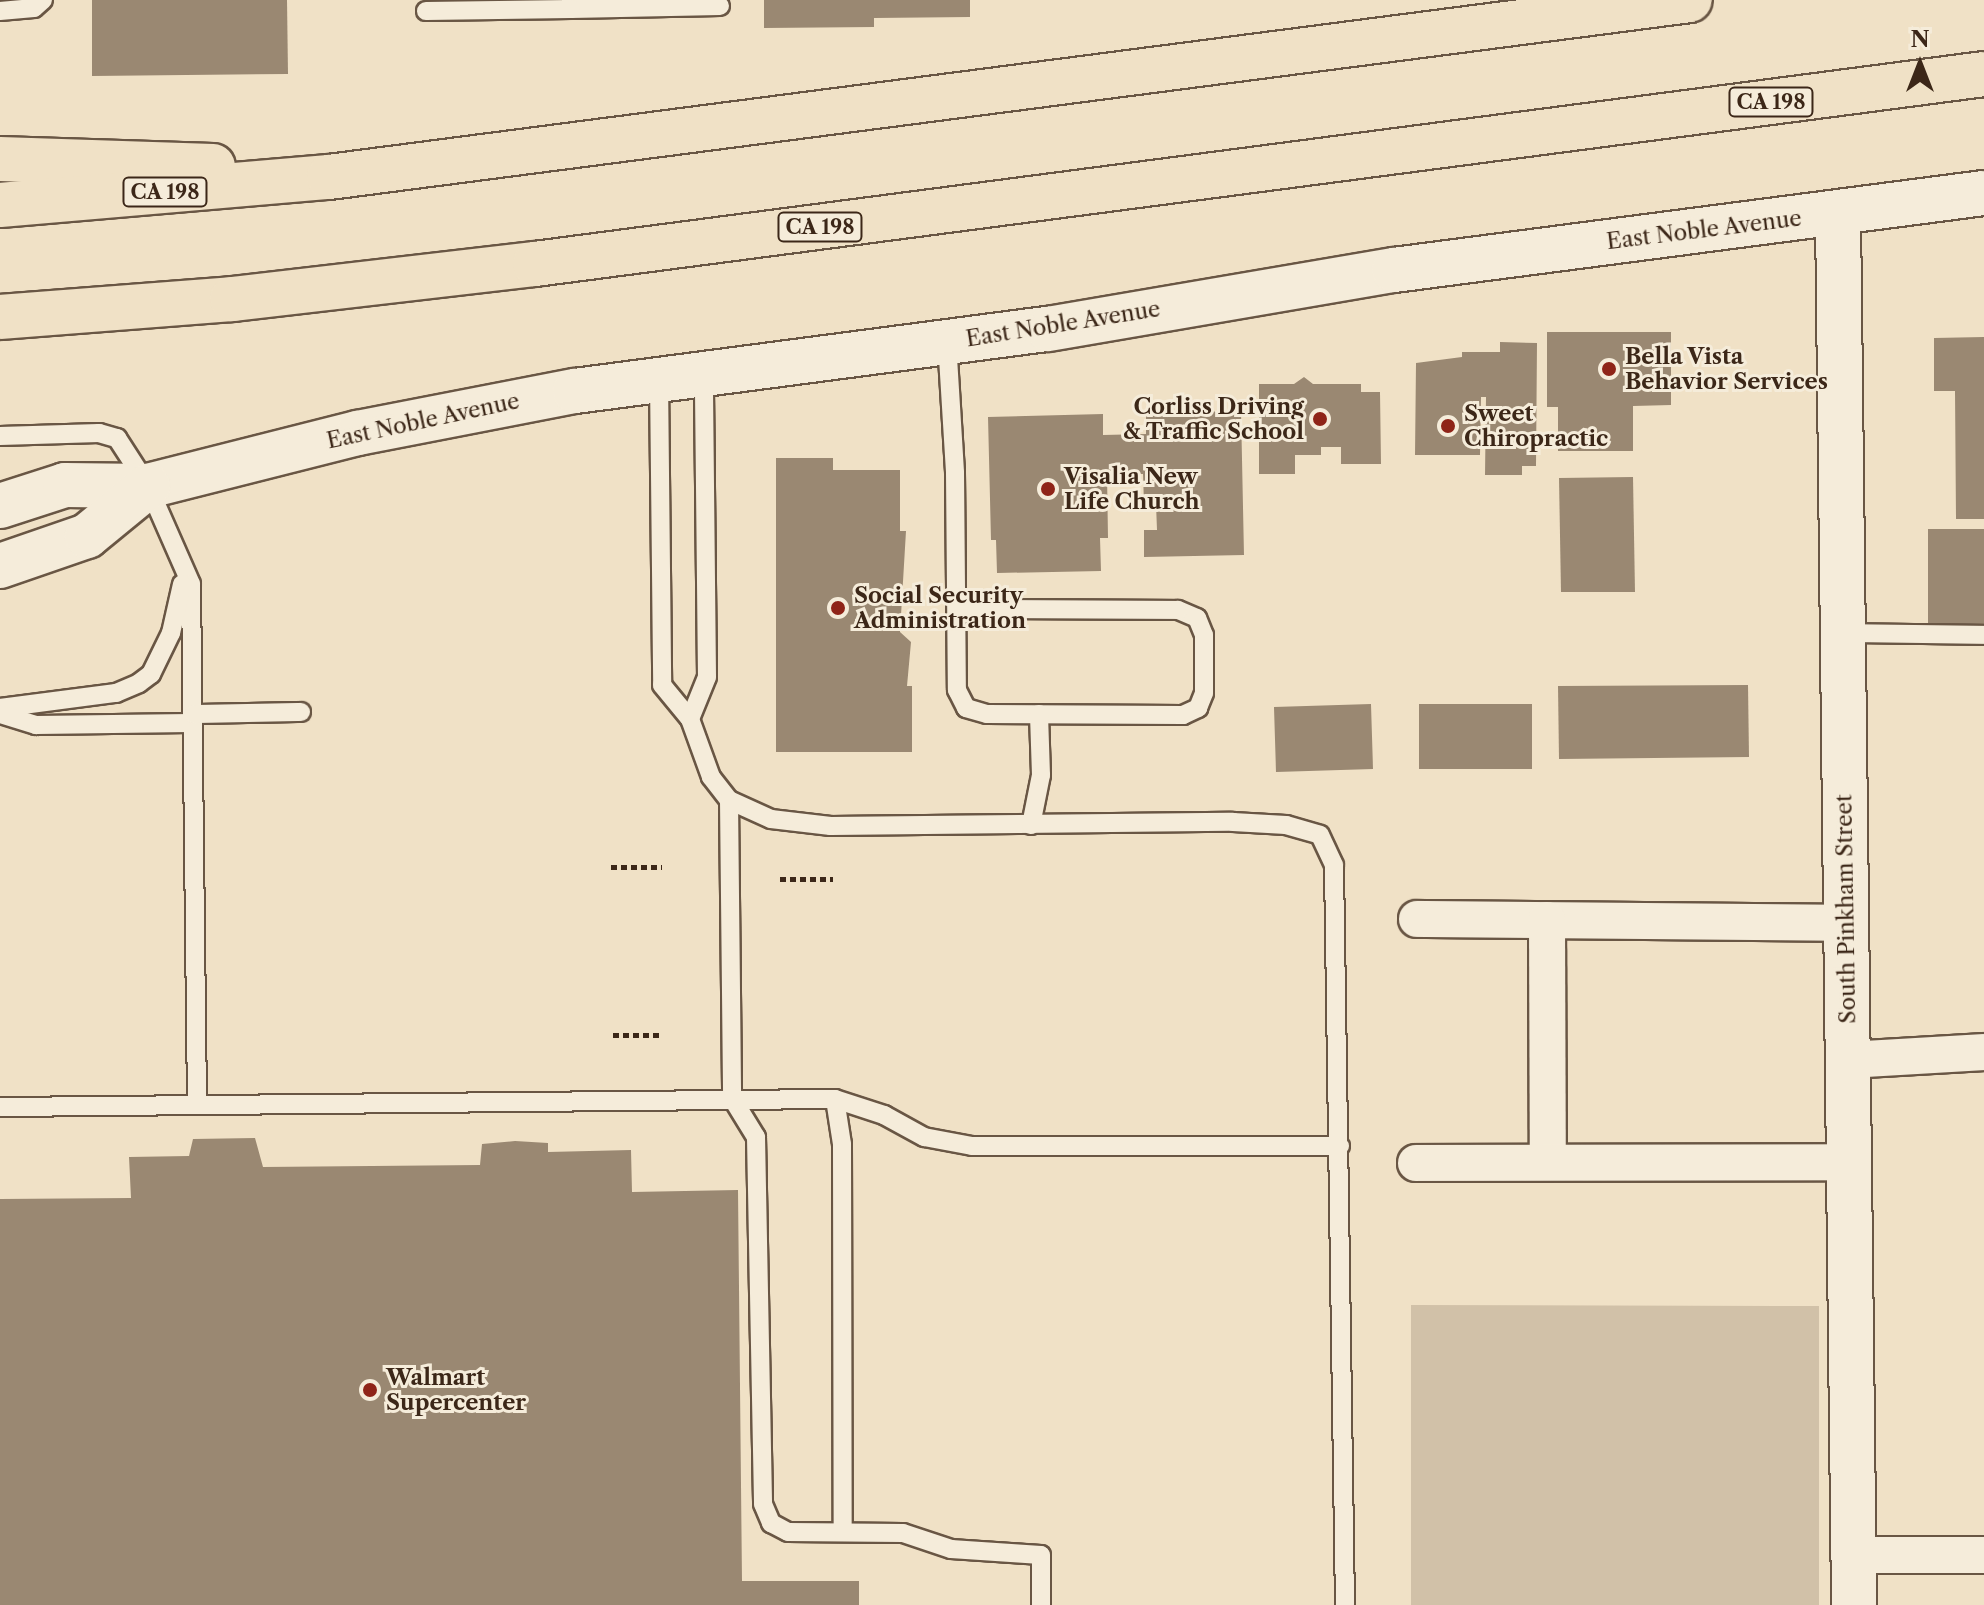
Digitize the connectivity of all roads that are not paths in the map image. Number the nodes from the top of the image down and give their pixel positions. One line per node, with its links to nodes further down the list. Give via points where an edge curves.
1 (43, 0): 5 (lane, via 34,8)
2 (1690, 0): 9 (highway, CA 198)
3 (571, 4): 4 (lane); 6 (lane)
4 (720, 6)
5 (0, 11)
6 (426, 11)
7 (1984, 74): 13 (highway, CA 198, via 535,264)
8 (0, 159): 9 (highway, via 171,162)
9 (329, 177): 11 (highway, CA 198)
10 (1984, 193): 12 (street, East Noble Avenue)
11 (0, 205)
12 (1838, 213): 16 (street, East Noble Avenue, via 1394,270); 25 (street, South Pinkham Street)
13 (80, 311): 14 (highway, CA 198); 15 (highway)
14 (0, 317)
15 (0, 327)
16 (947, 341): 17 (street, East Noble Avenue); 24 (lane)
17 (704, 372): 18 (street, East Noble Avenue); 32 (lane, via 707,677)
18 (659, 378): 20 (street, East Noble Avenue, via 416,420); 32 (lane, via 662,685)
19 (0, 436): 20 (lane, via 99,433 117,438)
20 (148, 486): 21 (street, East Noble Avenue, via 65,485); 22 (lane); 23 (street, East Noble Avenue, via 87,536)
21 (0, 506)
22 (184, 561): 27 (lane, via 180,610 151,674 116,693 22,701); 31 (lane, via 193,612)
23 (0, 566)
24 (958, 609): 30 (lane, via 957,690 966,708 987,714); 30 (lane, via 1178,610 1197,618 1204,635 1204,693 1198,708 1183,715)
25 (1844, 633): 26 (lane); 37 (street, South Pinkham Street)
26 (1984, 635)
27 (0, 708)
28 (301, 712): 31 (lane)
29 (0, 714): 31 (lane, via 36,725)
30 (1039, 714): 34 (lane, via 1041,775)
31 (192, 718): 42 (lane)
32 (690, 719): 33 (lane, via 711,777)
33 (729, 800): 34 (lane, via 771,819 831,826); 40 (lane)
34 (1031, 825): 44 (lane, via 1233,822 1286,825 1320,835 1334,865)
35 (1417, 919): 36 (street)
36 (1547, 920): 37 (street); 45 (street)
37 (1845, 923): 39 (street, South Pinkham Street)
38 (1984, 1052): 39 (street)
39 (1849, 1060): 46 (street, South Pinkham Street)
40 (732, 1098): 41 (lane); 42 (lane); 48 (lane, via 756,1137 763,1504 771,1523 788,1532)
41 (835, 1099): 44 (lane, via 884,1115 924,1137 972,1146); 48 (lane, via 842,1144)
42 (197, 1103): 43 (lane)
43 (0, 1107)
44 (1340, 1146): 52 (lane)
45 (1548, 1160): 46 (street); 47 (street)
46 (1849, 1162): 49 (street, South Pinkham Street)
47 (1416, 1163)
48 (843, 1532): 51 (lane, via 903,1533 951,1549 1041,1555)
49 (1854, 1555): 50 (street); 53 (street, South Pinkham Street)
50 (1984, 1555)
51 (1041, 1605)
52 (1345, 1605)
53 (1854, 1605)

